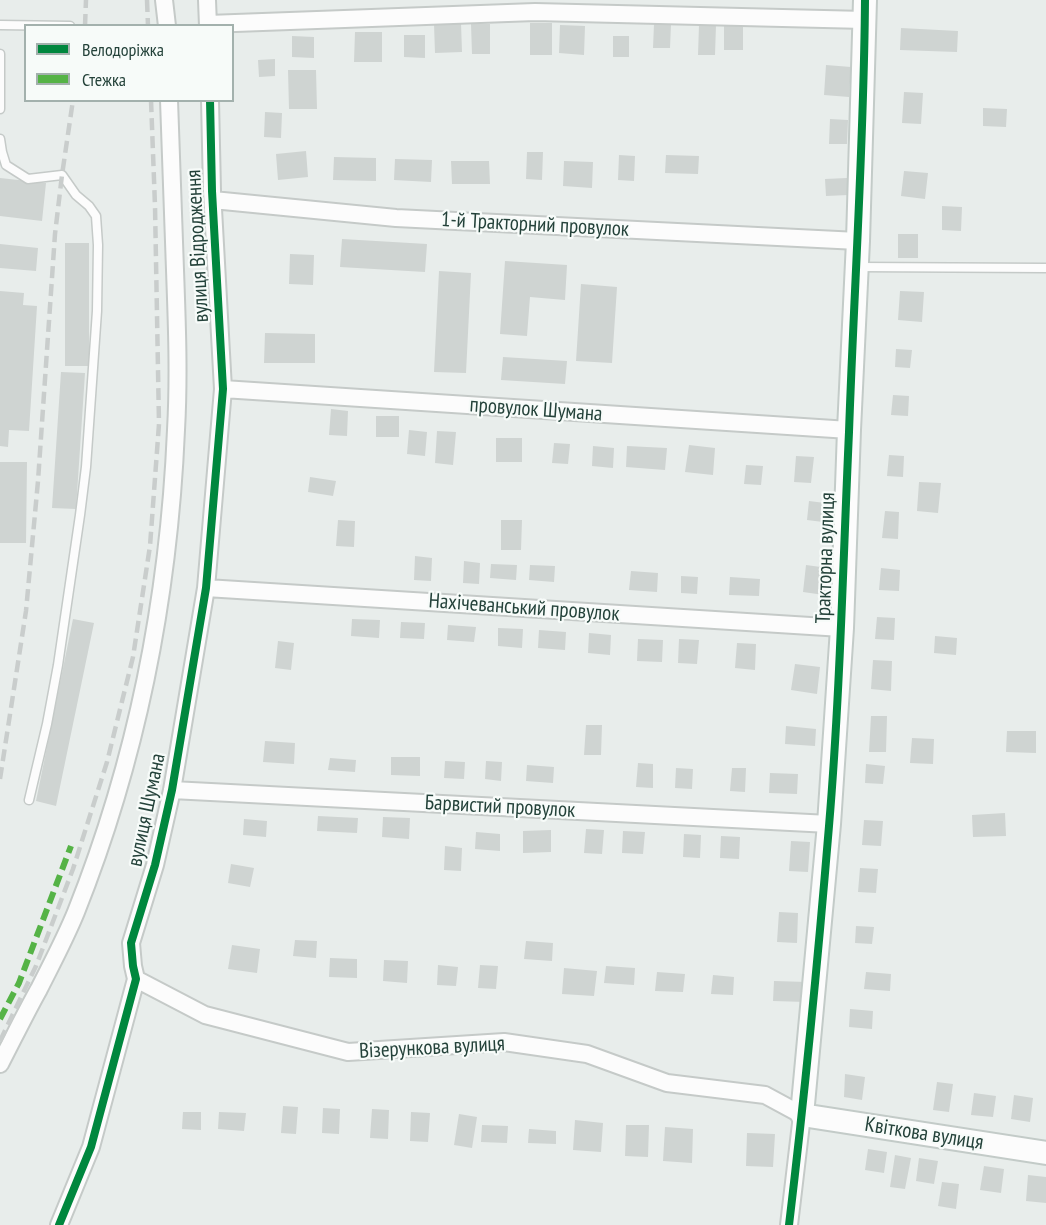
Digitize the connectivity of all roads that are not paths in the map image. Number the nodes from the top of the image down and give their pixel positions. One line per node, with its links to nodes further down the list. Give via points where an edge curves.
1 (164, 0): 4 (street)
2 (207, 0): 5 (street)
3 (865, 10): 6 (street, via 535,12); 15 (street, Тракторна вулиця)
4 (167, 24)
5 (208, 24)
6 (233, 24)
7 (0, 25): 8 (lane)
8 (24, 25)
9 (0, 54): 12 (lane)
10 (169, 102): 26 (street, via 177,410 170,518 158,612 111,816 64,941)
11 (210, 102): 14 (street, вулиця Відродження)
12 (0, 109)
13 (0, 139): 23 (lane, via 6,165 28,179 62,175 96,216 98,245 97,311 82,503 47,724)
14 (213, 200): 15 (street, 1-й Тракторний провулок, via 396,218); 18 (street, вулиця Відродження)
15 (858, 241): 16 (street, Тракторна вулиця)
16 (857, 267): 17 (lane); 19 (street, Тракторна вулиця)
17 (1046, 268)
18 (223, 389): 19 (street, провулок Шумана); 20 (street, вулиця Шумана)
19 (849, 430): 21 (street, Тракторна вулиця)
20 (206, 588): 21 (street, Нахічеванський провулок); 22 (street, вулиця Шумана)
21 (842, 628): 24 (street, Тракторна вулиця)
22 (172, 790): 24 (street, Барвистий провулок); 25 (street, вулиця Шумана, via 131,944)
23 (29, 800)
24 (829, 824): 27 (street, Тракторна вулиця)
25 (136, 979): 27 (street, Візерункова вулиця, via 205,1015 348,1052 504,1042 586,1054 667,1083 765,1095); 29 (street, вулиця Шумана, via 91,1147)
26 (0, 1064)
27 (802, 1115): 28 (street, Квіткова вулиця); 30 (street)
28 (1046, 1153)
29 (59, 1225)
30 (789, 1225)

